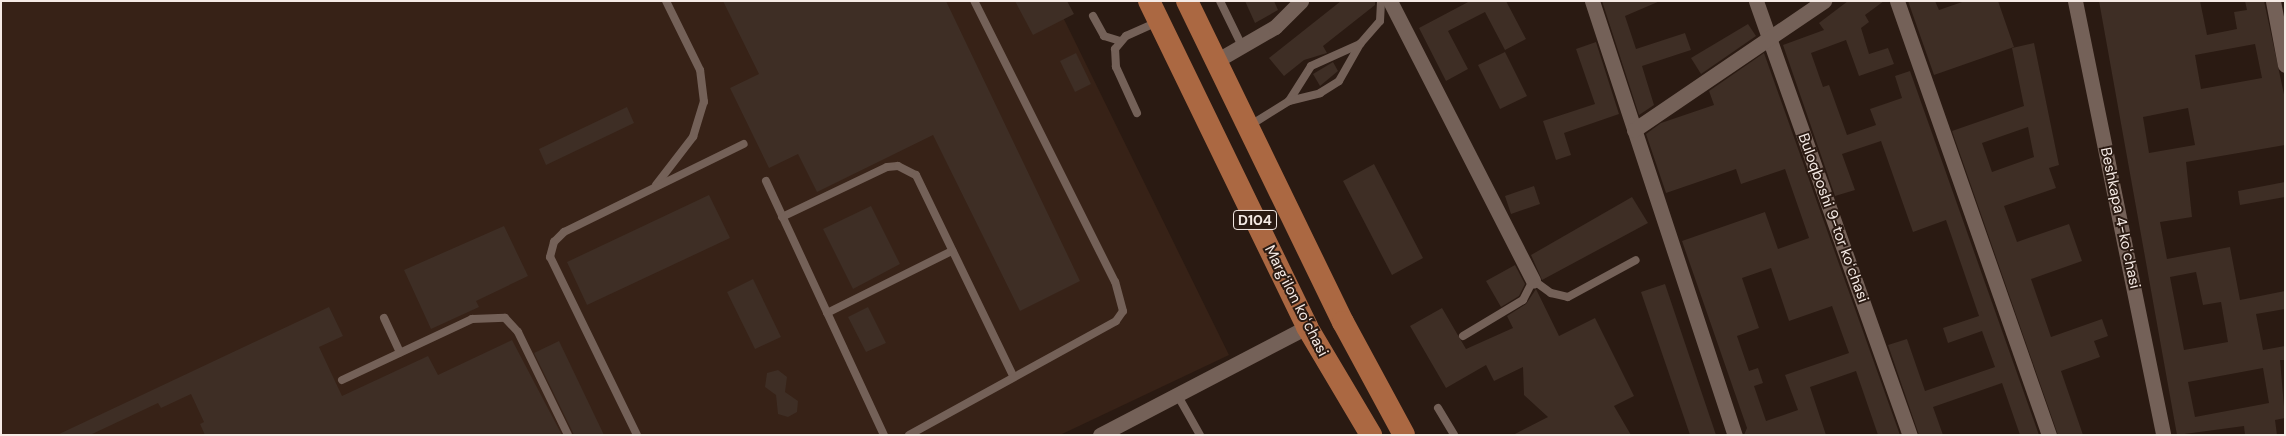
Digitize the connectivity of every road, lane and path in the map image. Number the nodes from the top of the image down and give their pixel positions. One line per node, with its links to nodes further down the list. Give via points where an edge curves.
1 (666, 1): 29 (lane, via 700,70 704,102 693,137)
2 (974, 1): 39 (lane, via 1123,304 1116,321)
3 (1149, 1): 16 (main road, Margʻilon koʻchasi / D104)
4 (1187, 1): 21 (main road, D104)
5 (1220, 1): 20 (lane)
6 (1301, 1): 20 (street, via 1274,27)
7 (1381, 1): 19 (lane, via 1380,22)
8 (1390, 1): 33 (street)
9 (1592, 1): 26 (street)
10 (1756, 1): 17 (street, Buloqboshi 9-tor koʻchasi)
11 (1824, 1): 17 (street)
12 (1897, 1): 54 (street)
13 (2075, 1): 55 (street, Beshkapa 4-koʻchasi)
14 (2273, 1): 22 (street)
15 (1093, 16): 18 (lane, via 1104,36)
16 (1158, 21): 18 (lane); 36 (main road, Margʻilon koʻchasi / D104)
17 (1768, 38): 26 (street); 53 (street, Buloqboshi 9-tor koʻchasi)
18 (1120, 41): 24 (lane, via 1115,49 1116,67)
19 (1360, 44): 23 (lane, via 1311,66); 23 (lane, via 1339,80 1320,93)
20 (1242, 46): 21 (street)
21 (1216, 61): 25 (main road, D104)
22 (2285, 64)
23 (1289, 101): 25 (lane)
24 (1137, 113)
25 (1247, 127): 50 (main road, D104)
26 (1634, 130): 52 (street)
27 (744, 144): 29 (lane)
28 (766, 181): 30 (lane)
29 (653, 188): 44 (lane, via 564,232 554,242 550,257)
30 (782, 217): 31 (lane, via 898,166 916,175); 34 (lane)
31 (952, 250): 34 (lane); 39 (lane)
32 (1636, 260): 33 (lane, via 1568,297 1550,293)
33 (1533, 280): 37 (lane, via 1523,300)
34 (827, 313): 45 (lane)
35 (384, 318): 38 (lane)
36 (1307, 327): 41 (street); 49 (main road, Margʻilon koʻchasi / D104)
37 (1462, 336)
38 (400, 353): 40 (lane); 43 (lane, via 472,319 505,318 518,332)
39 (1013, 376): 46 (lane)
40 (342, 380)
41 (1178, 396): 47 (street); 48 (lane)
42 (1438, 408): 51 (lane)
43 (568, 435)
44 (637, 435)
45 (884, 435)
46 (909, 435)
47 (1100, 435)
48 (1200, 435)
49 (1371, 435)
50 (1404, 435)
51 (1454, 435)
52 (1735, 435)
53 (1910, 435)
54 (2049, 435)
55 (2163, 435)

